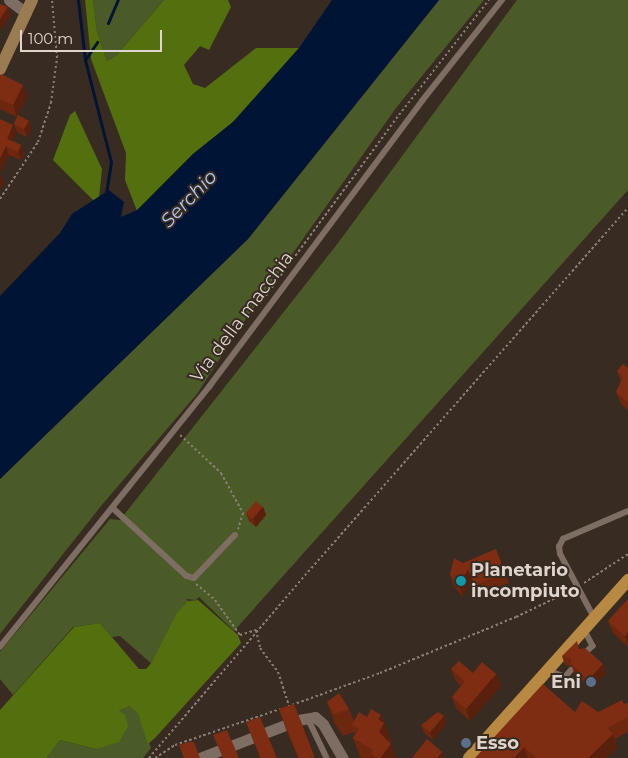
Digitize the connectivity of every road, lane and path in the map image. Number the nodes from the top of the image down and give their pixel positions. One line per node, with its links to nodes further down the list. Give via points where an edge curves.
1 (9, 0): 6 (street)
2 (32, 0): 6 (main road)
3 (52, 0): 8 (path, via 57,58 51,103 38,142)
4 (488, 0): 10 (path)
5 (502, 0): 12 (lane, Via della macchia)
6 (26, 13): 7 (main road)
7 (0, 70)
8 (0, 199)
9 (628, 208): 21 (path)
10 (280, 275)
11 (184, 438): 14 (path, via 221,473 236,500 242,513)
12 (114, 508): 16 (lane); 22 (lane, Via della macchia)
13 (628, 511): 18 (lane, via 563,539 560,554)
14 (234, 535): 16 (lane, via 199,574 194,578)
15 (628, 554): 18 (path)
16 (187, 576): 21 (path, via 214,600 240,635 254,629)
17 (628, 580): 19 (main road)
18 (577, 587): 19 (lane); 26 (path, via 516,617)
19 (594, 618): 20 (main road)
20 (584, 629): 23 (lane, via 593,646); 24 (main road)
21 (258, 632): 26 (path, via 260,648 278,672); 28 (path)
22 (0, 646)
23 (585, 654)
24 (548, 670): 25 (lane, via 565,677); 33 (main road)
25 (570, 670)
26 (289, 706): 27 (path); 29 (path, via 175,745)
27 (303, 719): 30 (street); 31 (lane); 32 (street, via 315,718 323,724)
28 (149, 758)
29 (155, 758)
30 (200, 758)
31 (327, 758)
32 (343, 758)
33 (469, 758)

